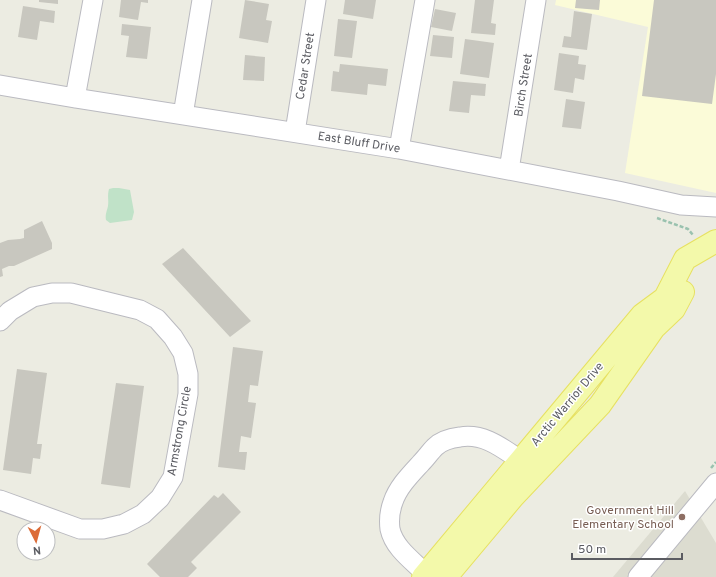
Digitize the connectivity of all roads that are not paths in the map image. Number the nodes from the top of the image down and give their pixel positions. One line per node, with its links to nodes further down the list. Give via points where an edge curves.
1 (93, 0): 7 (street)
2 (202, 0): 8 (street)
3 (316, 0): 9 (street, Cedar Street)
4 (425, 0): 10 (street)
5 (536, 0): 11 (street, Birch Street)
6 (0, 85): 7 (street, East Bluff Drive)
7 (75, 98): 8 (street, East Bluff Drive)
8 (183, 115): 9 (street, East Bluff Drive)
9 (295, 132): 10 (street, East Bluff Drive)
10 (399, 149): 11 (street, East Bluff Drive)
11 (509, 170): 12 (street, East Bluff Drive, via 681,205)
12 (716, 207)
13 (716, 241): 16 (main road, Arctic Warrior Drive, via 685,259 665,298 642,315)
14 (716, 245): 19 (main road, Arctic Warrior Drive, via 694,272 674,309 654,328 600,405 513,497)
15 (0, 321): 18 (street, Armstrong Circle, via 10,311 33,297 52,293 71,293 140,310 157,320 173,337 183,353 188,374 188,394 173,477 160,498 142,514 124,524 103,529 80,529)
16 (520, 460): 19 (main road, Arctic Warrior Drive); 19 (street, via 483,438 461,436 436,446 399,488 392,503 390,530 405,554)
17 (716, 483): 20 (street)
18 (0, 500)
19 (432, 576)
20 (638, 577)

